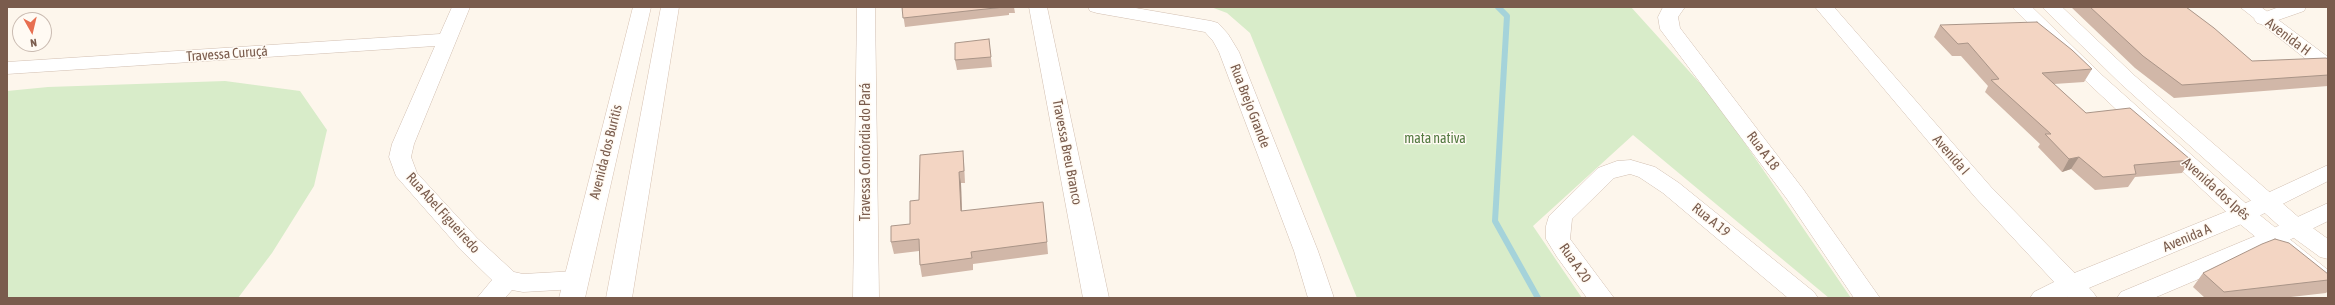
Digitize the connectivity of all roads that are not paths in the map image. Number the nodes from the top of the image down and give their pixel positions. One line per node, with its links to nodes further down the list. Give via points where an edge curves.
1 (461, 7): 14 (street, Rua Abel Figueiredo)
2 (642, 7): 27 (street, Avenida dos Buritis)
3 (670, 7): 30 (street, via 661,46)
4 (866, 7): 31 (street, Travessa Concórdia do Pará)
5 (1038, 7): 32 (street, Travessa Breu Branco)
6 (1097, 7): 33 (street, Rua Brejo Grande, via 1211,27 1221,38 1232,59 1306,251)
7 (1676, 7): 36 (street, Rua A 18, via 1670,11 1668,17 1670,29 1796,194)
8 (1824, 7): 28 (street, Avenida I, via 1983,192)
9 (2021, 7): 21 (street, Avenida dos Ipês, via 2096,80)
10 (2051, 7): 19 (street, Avenida dos Ipês, via 2128,80)
11 (2249, 7): 13 (street, Avenida H)
12 (2297, 7): 13 (street)
13 (2264, 19): 15 (street, Avenida H)
14 (447, 39): 16 (street, Travessa Curuçá); 25 (street, Rua Abel Figueiredo, via 403,144 400,157 407,176 469,244)
15 (2328, 67)
16 (7, 68)
17 (2328, 172): 19 (street, Avenida A)
18 (1606, 173): 34 (street, Rua A 20, via 1561,216 1558,226 1558,239 1565,251); 35 (street, Rua A 19, via 1617,168 1631,167 1647,172 1671,188)
19 (2268, 202): 21 (street, Avenida A); 22 (street, Avenida dos Ipês)
20 (2328, 211): 22 (street)
21 (2243, 214): 23 (street, Avenida dos Ipês); 28 (street, Avenida A, via 2148,255)
22 (2295, 227): 23 (street); 24 (street, Avenida dos Ipês)
23 (2273, 238): 26 (street, Avenida dos Ipês); 38 (street)
24 (2328, 251)
25 (507, 280): 27 (street); 29 (street)
26 (2328, 283)
27 (574, 289)
28 (2077, 291): 37 (street, Avenida A)
29 (490, 298)
30 (619, 298)
31 (866, 298)
32 (1096, 298)
33 (1321, 298)
34 (1601, 298)
35 (1805, 298)
36 (1867, 298)
37 (2043, 298)
38 (2130, 298)

